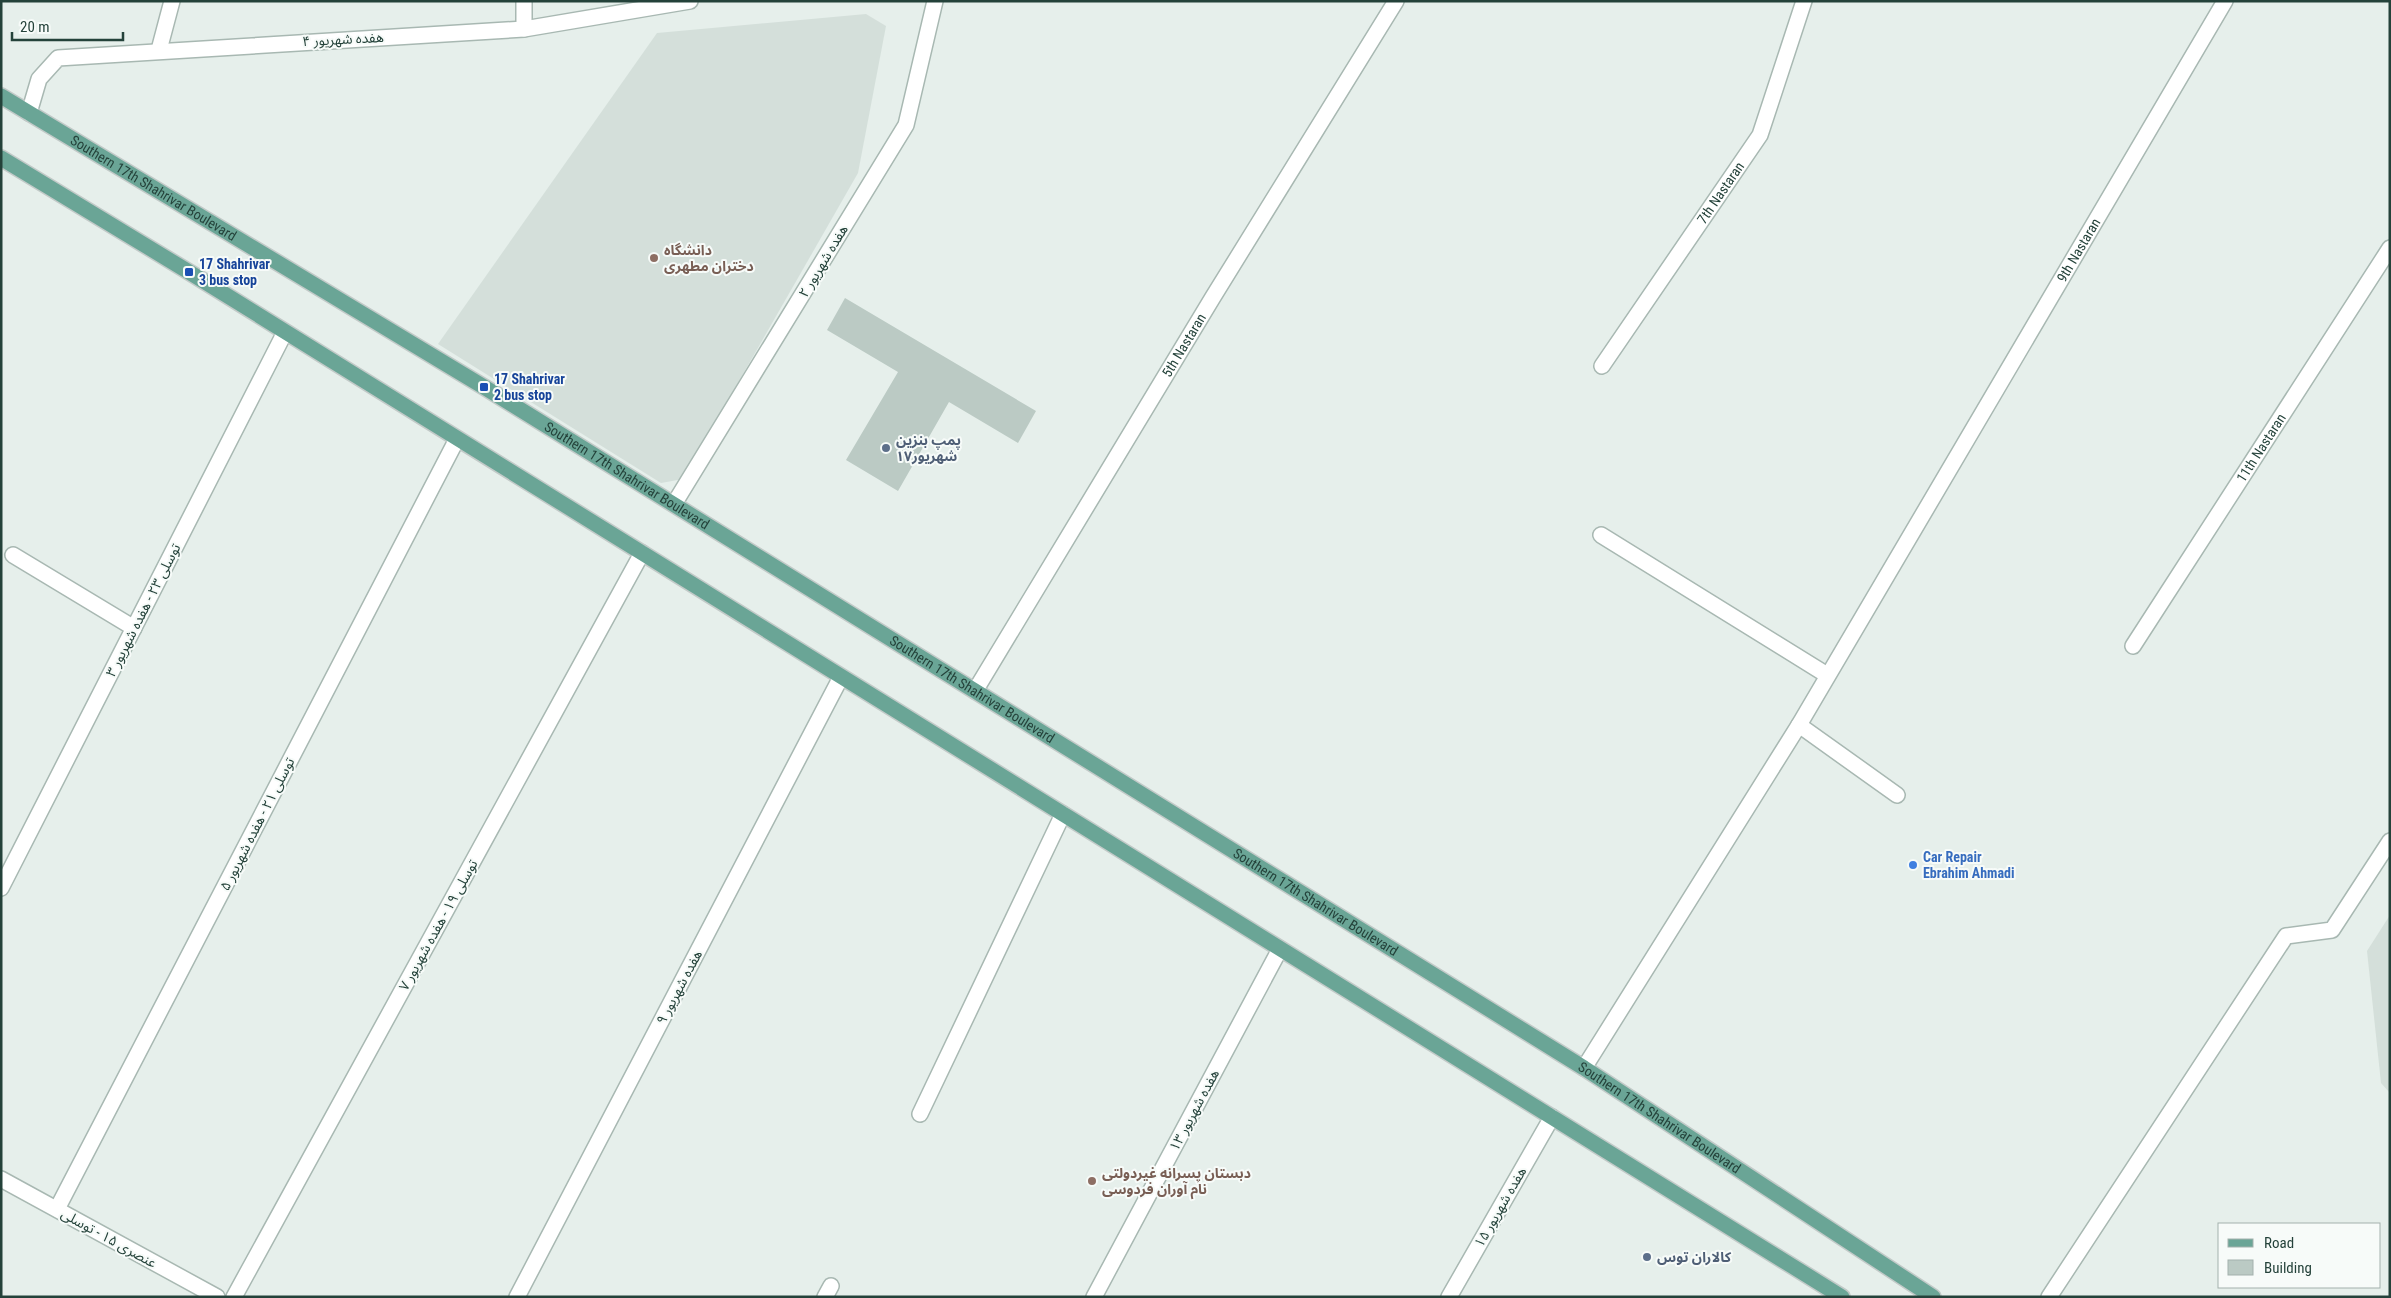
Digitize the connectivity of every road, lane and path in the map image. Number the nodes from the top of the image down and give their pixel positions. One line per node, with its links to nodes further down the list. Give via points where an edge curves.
1 (172, 1): 9 (street)
2 (524, 1): 8 (street)
3 (690, 1): 8 (street, هفده شهریور ۴)
4 (935, 1): 17 (street, هفده شهریور ۲, via 906,125)
5 (1396, 1): 25 (street, 5th Nastaran)
6 (1804, 1): 15 (street, 7th Nastaran, via 1760,135)
7 (2225, 1): 23 (street, 9th Nastaran)
8 (524, 29): 9 (street, هفده شهریور ۴)
9 (159, 50): 11 (street, هفده شهریور ۴, via 58,58 39,79)
10 (1, 96): 11 (main road, Southern 17th Shahrivar Boulevard)
11 (29, 113): 17 (main road, Southern 17th Shahrivar Boulevard)
12 (1, 158): 14 (main road)
13 (2390, 248): 22 (street, 11th Nastaran)
14 (285, 332): 16 (main road); 21 (street, توسلی ۲۳ - هفده شهریور ۳)
15 (1602, 366)
16 (457, 439): 19 (main road); 36 (street, توسلی ۲۱ - هفده شهریور ۵)
17 (674, 504): 25 (main road, Southern 17th Shahrivar Boulevard)
18 (1601, 535): 23 (street)
19 (642, 553): 24 (main road); 39 (street, توسلی ۱۹ - هفده شهریور ۷)
20 (13, 555): 21 (street)
21 (134, 628): 30 (street, توسلی ۲۳ - هفده شهریور ۳)
22 (2133, 646)
23 (1827, 675): 26 (street, 9th Nastaran)
24 (841, 677): 28 (main road); 40 (street, هفده شهریور ۹)
25 (975, 690): 32 (main road, Southern 17th Shahrivar Boulevard)
26 (1799, 725): 27 (street); 32 (street, 9th Nastaran)
27 (1897, 795)
28 (1062, 814): 31 (main road); 33 (street)
29 (2390, 841): 45 (street, via 2332,930 2286,936)
30 (1, 888)
31 (1280, 949): 34 (main road); 41 (street, هفده شهریور ۱۳)
32 (1584, 1068): 44 (main road, Southern 17th Shahrivar Boulevard)
33 (920, 1114)
34 (1552, 1117): 42 (street, هفده شهریور ۱۵); 43 (main road)
35 (1, 1179): 36 (street, عنصری ۱۵ - توسلی)
36 (57, 1209): 37 (street, عنصری ۱۵ - توسلی)
37 (200, 1293): 38 (street, عنصری ۱۵ - توسلی)
38 (217, 1297)
39 (234, 1297)
40 (517, 1297)
41 (1094, 1297)
42 (1449, 1297)
43 (1842, 1297)
44 (1933, 1297)
45 (2049, 1297)

